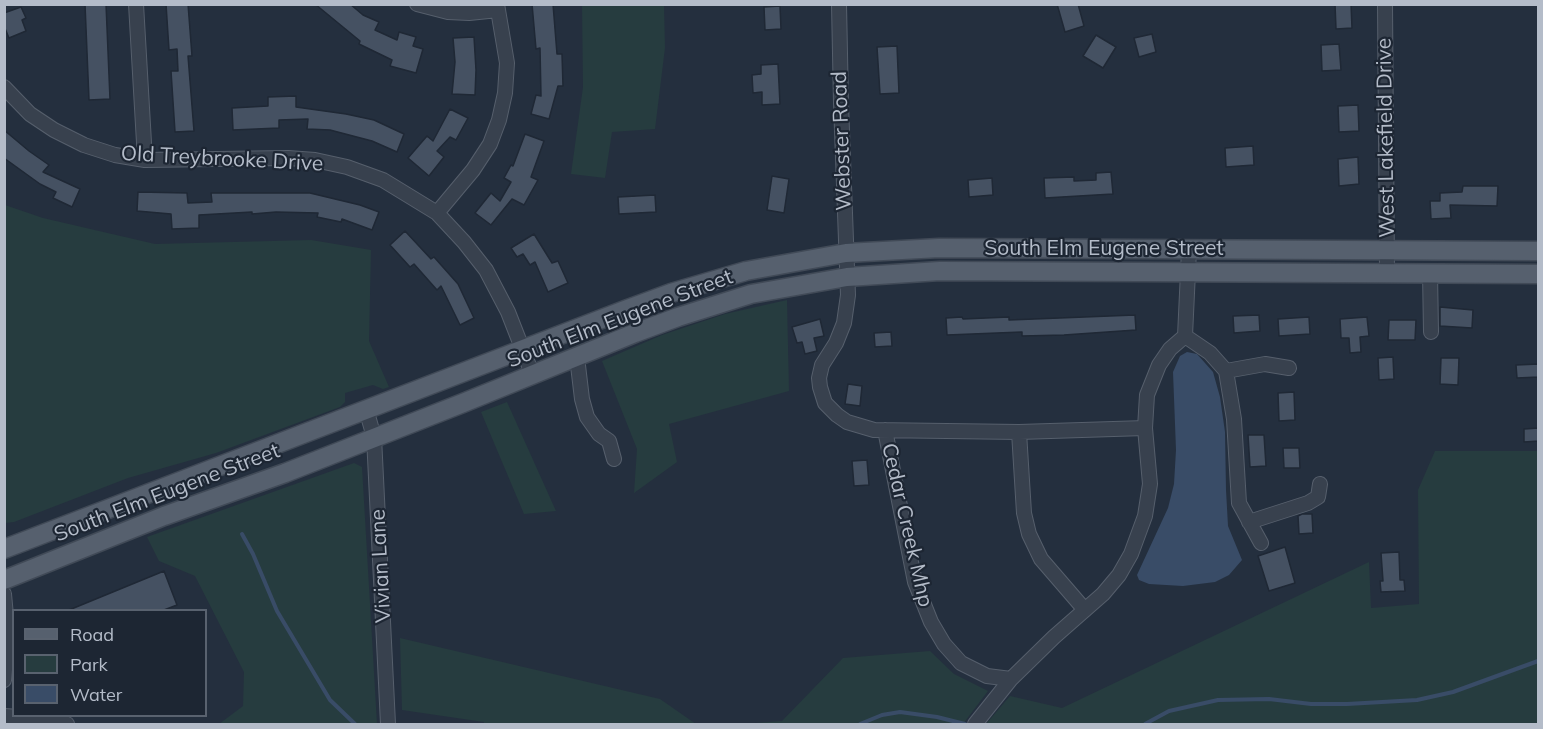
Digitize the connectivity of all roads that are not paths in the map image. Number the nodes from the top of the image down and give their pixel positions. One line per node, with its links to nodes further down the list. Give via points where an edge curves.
1 (135, 4): 7 (street)
2 (417, 4): 5 (street, via 469,13)
3 (839, 4): 12 (street, Webster Road)
4 (1385, 4): 9 (street, West Lakefield Drive)
5 (498, 7): 8 (street, via 507,63 500,120 473,170)
6 (4, 87): 7 (street, Old Treybrooke Drive, via 30,114 54,130 84,145)
7 (145, 160): 8 (street, Old Treybrooke Drive, via 315,160 383,180)
8 (437, 213): 20 (street, Old Treybrooke Drive, via 486,270)
9 (1388, 249): 10 (main road, South Elm Eugene Street); 11 (main road, South Elm Eugene Street); 13 (street, West Lakefield Drive)
10 (1190, 250): 12 (main road, South Elm Eugene Street, via 939,248); 14 (street)
11 (1539, 251)
12 (846, 253): 17 (street, Webster Road); 20 (main road, South Elm Eugene Street, via 746,271 671,293)
13 (1387, 272): 14 (main road, South Elm Eugene Street); 15 (main road, South Elm Eugene Street)
14 (1189, 273): 17 (main road, South Elm Eugene Street, via 940,271); 19 (street)
15 (1430, 273): 16 (main road, South Elm Eugene Street); 18 (street)
16 (1539, 274)
17 (847, 277): 21 (main road, South Elm Eugene Street, via 732,299 678,316); 27 (street, Cedar Creek Mhp, via 844,323 822,365 820,387 825,403 837,415 863,428)
18 (1431, 332)
19 (1185, 336): 23 (street, via 1210,352); 26 (street, via 1166,354 1153,376)
20 (523, 350): 24 (street, Old Treybrooke Drive); 25 (main road, South Elm Eugene Street)
21 (577, 357): 24 (main road, South Elm Eugene Street); 30 (street, via 587,417 609,441)
22 (1289, 368): 23 (street, via 1265,364)
23 (1226, 371): 32 (street, via 1234,419 1239,503)
24 (533, 376): 29 (main road, South Elm Eugene Street)
25 (366, 409): 29 (street, Vivian Lane); 34 (main road, South Elm Eugene Street)
26 (1145, 428): 28 (street, Cedar Creek Mhp); 37 (street, via 1150,484 1140,531 1119,575)
27 (885, 430): 28 (street, Cedar Creek Mhp); 39 (street, Cedar Creek Mhp, via 915,582 930,622 961,663 987,676)
28 (1019, 432): 37 (street, via 1029,534 1041,559)
29 (374, 437): 35 (main road, South Elm Eugene Street); 42 (street, Vivian Lane)
30 (614, 459)
31 (1320, 484): 32 (street, via 1318,497 1308,503)
32 (1249, 522): 33 (street)
33 (1261, 543)
34 (4, 549)
35 (4, 580)
36 (4, 594): 38 (street, via 8,637)
37 (1085, 610): 39 (street)
38 (4, 680)
39 (1011, 680): 43 (street)
40 (20, 717): 41 (street)
41 (67, 724)
42 (388, 724)
43 (975, 724)

